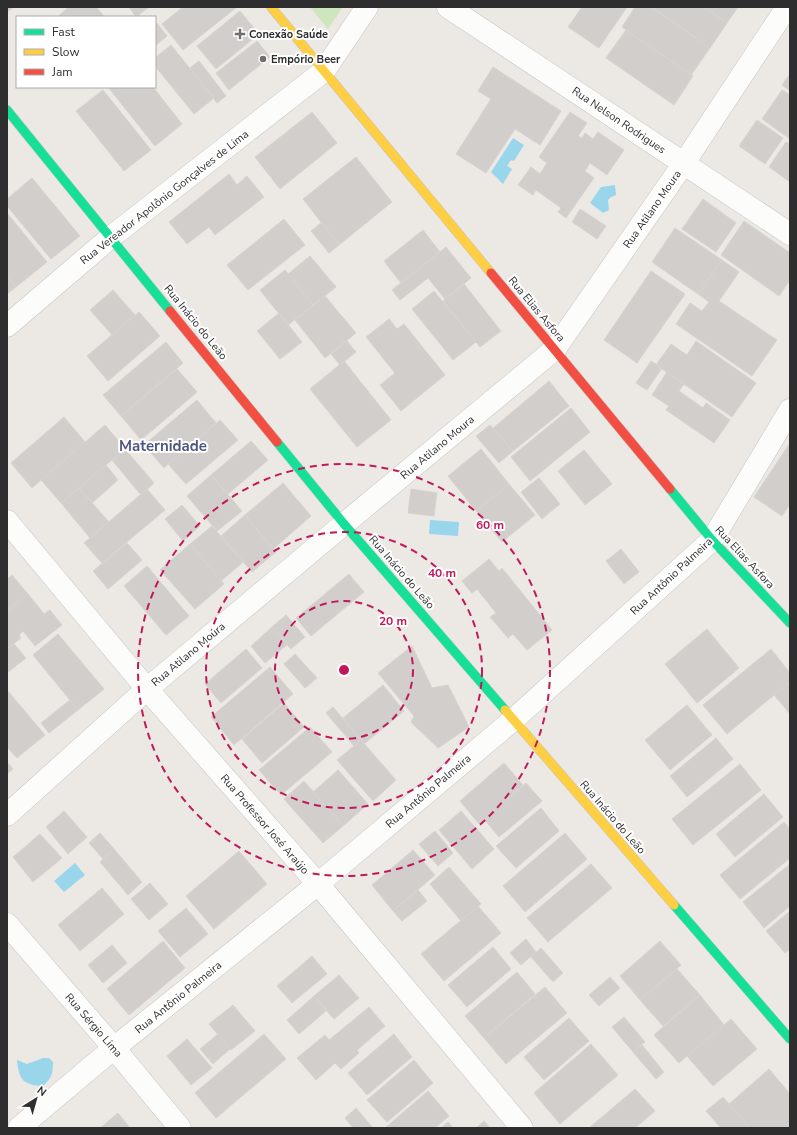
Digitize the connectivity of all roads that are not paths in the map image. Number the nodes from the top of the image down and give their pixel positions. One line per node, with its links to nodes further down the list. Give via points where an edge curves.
1 (271, 7): 5 (street, Rua Elias Asfora)
2 (367, 7): 5 (street, Rua Vereador Apolônio Gonçalves de Lima)
3 (448, 7): 7 (street, Rua Nelson Rodrigues)
4 (787, 7): 7 (street, Rua Atilano Moura)
5 (324, 71): 9 (street, Rua Vereador Apolônio Gonçalves de Lima); 11 (street, Rua Elias Asfora)
6 (7, 110): 9 (street, Rua Inácio do Leão)
7 (684, 163): 8 (street, Rua Nelson Rodrigues); 11 (street, Rua Atilano Moura)
8 (790, 234)
9 (111, 237): 10 (street, Rua Vereador Apolônio Gonçalves de Lima); 14 (street, Rua Inácio do Leão)
10 (7, 326)
11 (555, 349): 14 (street, Rua Atilano Moura); 15 (street, Rua Elias Asfora)
12 (790, 410): 15 (street, Rua Antônio Palmeira)
13 (7, 521): 17 (street, Rua Professor José Araújo)
14 (344, 524): 17 (street, Rua Atilano Moura); 18 (street, Rua Inácio do Leão)
15 (712, 540): 16 (street, Rua Elias Asfora); 18 (street, Rua Antônio Palmeira)
16 (790, 622)
17 (147, 689): 19 (street, Rua Atilano Moura); 20 (street, Rua Professor José Araújo)
18 (513, 720): 20 (street, Rua Antônio Palmeira); 22 (street, Rua Inácio do Leão)
19 (7, 815)
20 (318, 884): 23 (street, Rua Antônio Palmeira); 26 (street, Rua Professor José Araújo)
21 (7, 924): 23 (street, Rua Sérgio Lima)
22 (790, 1039)
23 (114, 1048): 24 (street, Rua Antônio Palmeira); 25 (street, Rua Sérgio Lima)
24 (18, 1128)
25 (180, 1128)
26 (522, 1128)

